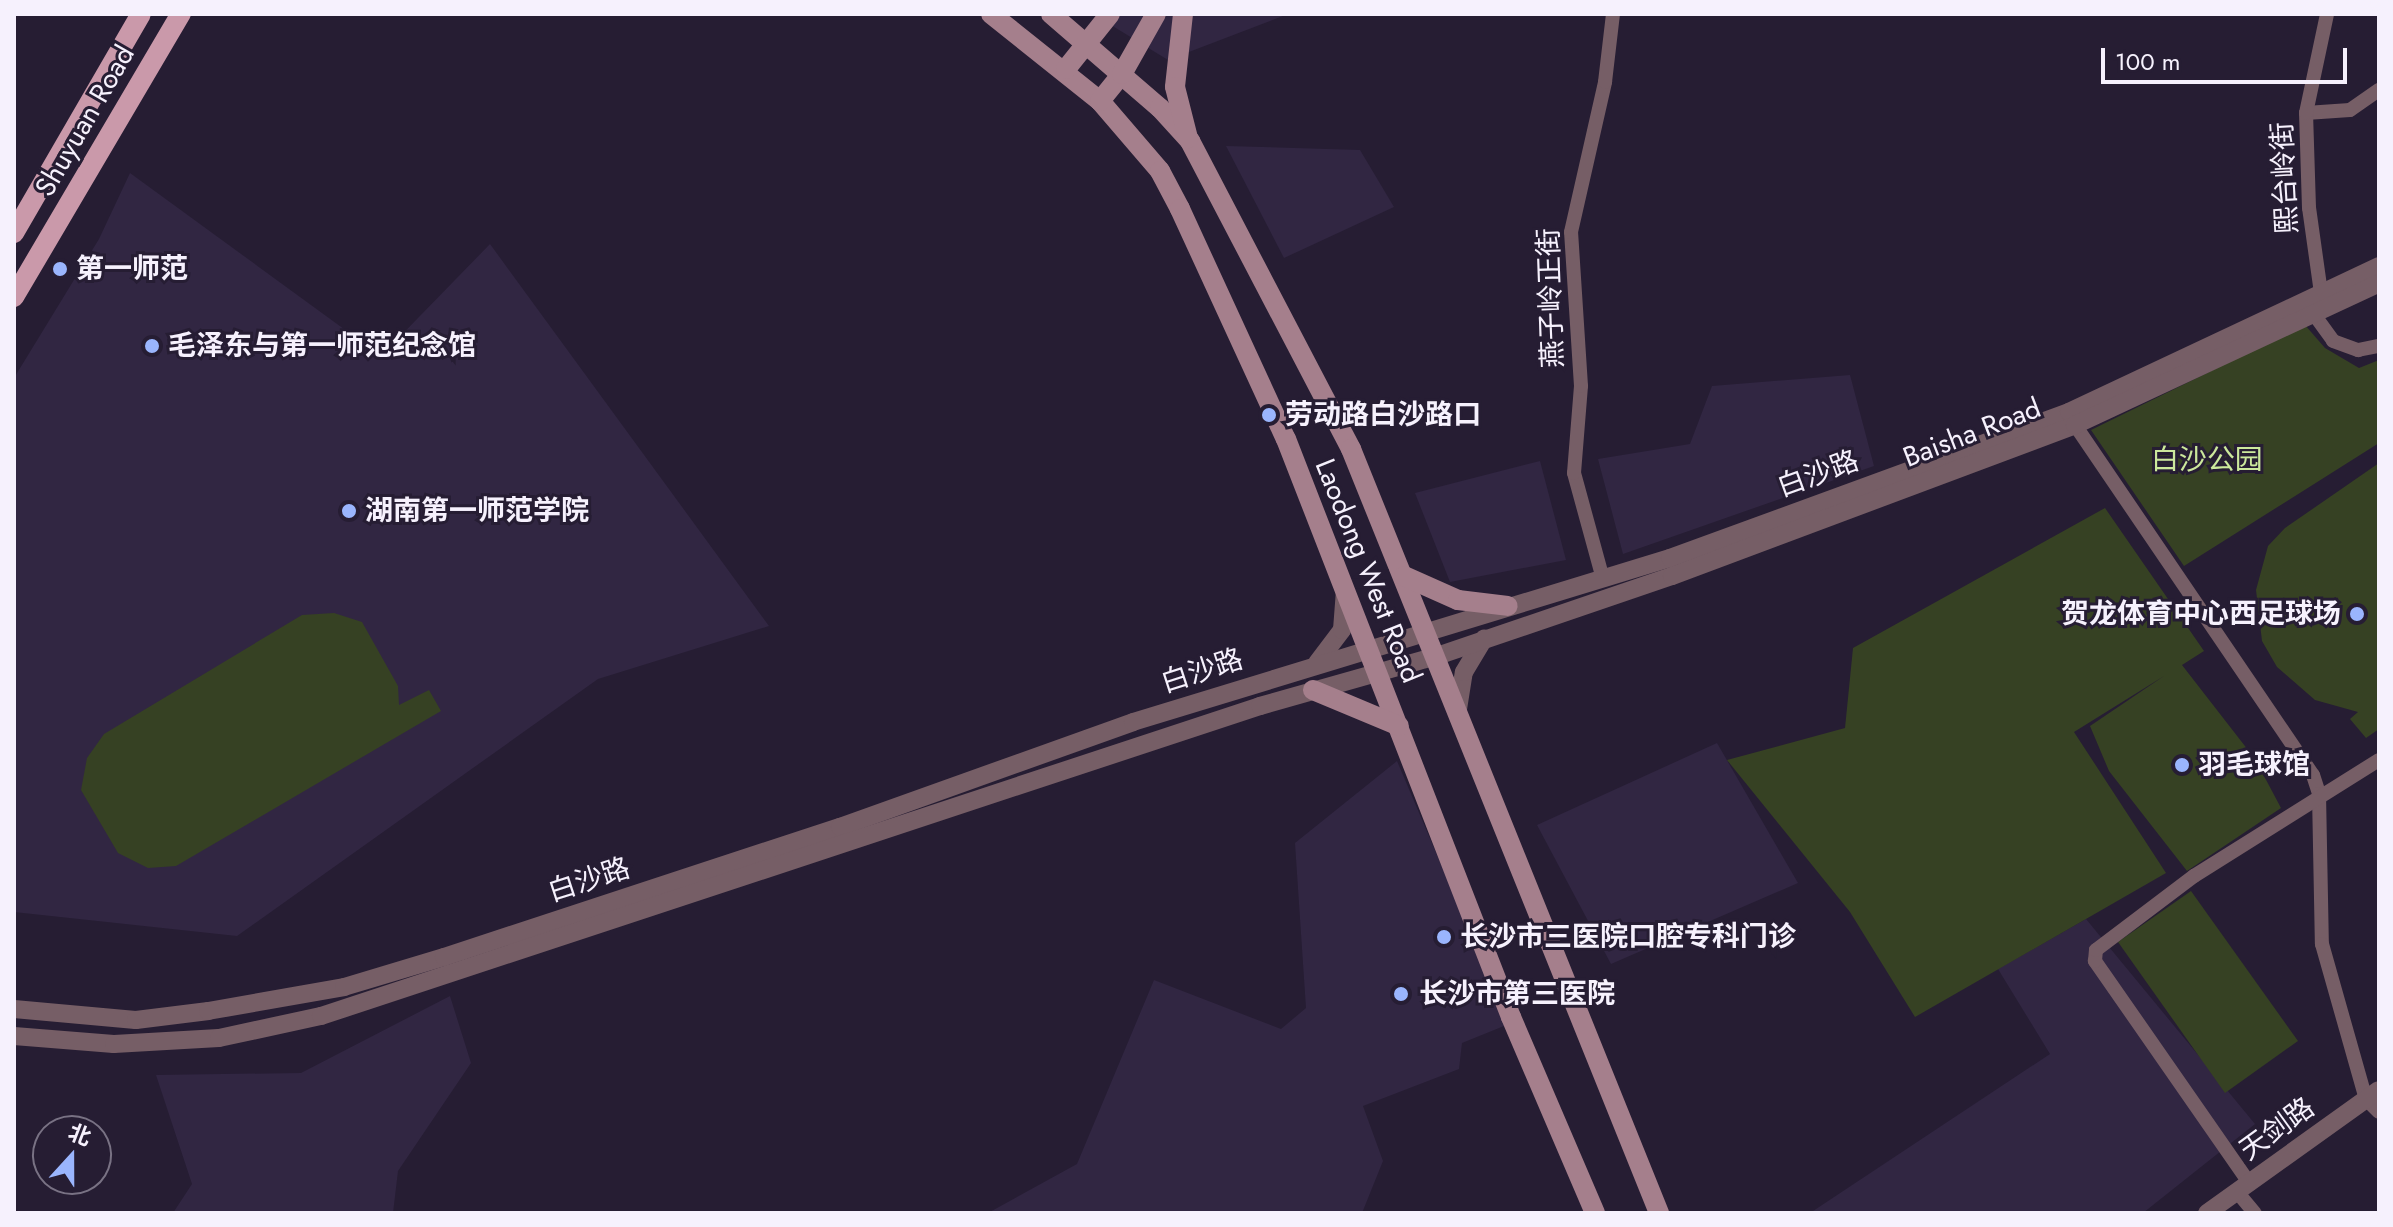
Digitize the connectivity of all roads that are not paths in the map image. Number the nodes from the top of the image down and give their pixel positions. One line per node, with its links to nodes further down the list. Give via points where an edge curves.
1 (141, 14): 17 (main road, Shuyuan Road)
2 (181, 14): 21 (main road, Shuyuan Road)
3 (991, 14): 11 (main road, Laodong West Road)
4 (1051, 14): 10 (main road, Laodong West Road)
5 (1110, 14): 10 (main road)
6 (1156, 14): 12 (main road)
7 (1183, 14): 16 (main road, via 1175,87)
8 (1613, 14): 26 (street, 燕子岭正街, via 1605,82 1571,232 1581,386 1574,473)
9 (2327, 14): 15 (street, 熙台岭街)
10 (1090, 45): 11 (main road); 12 (main road, Laodong West Road)
11 (1066, 69): 14 (main road, Laodong West Road)
12 (1122, 74): 14 (main road); 16 (main road, Laodong West Road)
13 (2379, 90): 15 (street, via 2350,110)
14 (1100, 101): 27 (main road, Laodong West Road, via 1160,171 1180,209 1286,439)
15 (2306, 113): 20 (street, 熙台岭街, via 2309,208)
16 (1190, 141): 25 (main road, Laodong West Road, via 1351,449)
17 (14, 233)
18 (2379, 266): 20 (street, 白沙路)
19 (2379, 283): 22 (street, Baisha Road)
20 (2321, 293): 26 (street, 白沙路, via 2069,412)
21 (14, 297)
22 (2313, 313): 23 (street, via 2333,341 2358,350); 24 (street, Baisha Road)
23 (2379, 346)
24 (2075, 425): 30 (street, Baisha Road, via 1672,576); 39 (street, via 2313,775)
25 (1404, 576): 28 (main road, via 1458,600); 29 (main road, Laodong West Road)
26 (1603, 579): 28 (street, 白沙路)
27 (1345, 587): 31 (main road, Laodong West Road); 33 (street, via 1342,630)
28 (1508, 606): 29 (street, 白沙路)
29 (1427, 630): 31 (street, 白沙路); 32 (main road, Laodong West Road)
30 (1484, 639): 32 (street, Baisha Road); 36 (street, via 1464,672)
31 (1370, 647): 33 (street, 白沙路); 34 (main road, Laodong West Road)
32 (1437, 656): 34 (street, 白沙路); 36 (main road, Laodong West Road)
33 (1317, 664): 40 (street, 白沙路, via 1133,722 840,827 344,987 136,1020)
34 (1378, 669): 35 (street, 白沙路); 37 (main road, Laodong West Road)
35 (1313, 690): 37 (main road); 41 (street, 白沙路, via 321,1016 204,1039 114,1044)
36 (1458, 709): 45 (main road, Laodong West Road)
37 (1399, 726): 44 (main road, Laodong West Road, via 1511,1017)
38 (2379, 760): 39 (street)
39 (2319, 794): 42 (street, via 2322,944); 43 (street, via 2096,950 2095,961)
40 (14, 1009)
41 (14, 1036)
42 (2375, 1100): 43 (street, 天剑路)
43 (2244, 1188): 46 (street, 天剑路); 47 (street)
44 (1595, 1213)
45 (1659, 1213)
46 (2207, 1213)
47 (2255, 1213)

